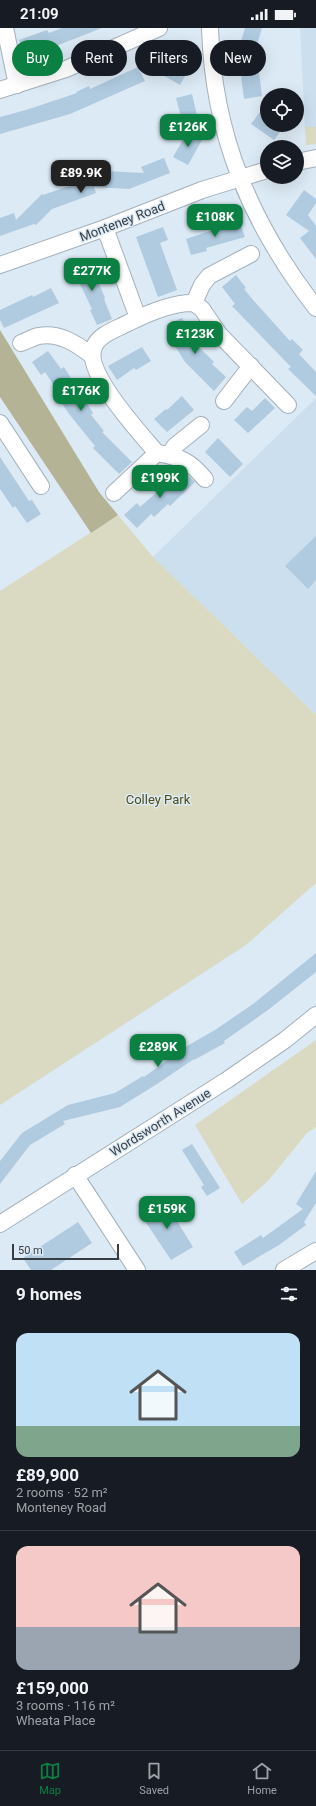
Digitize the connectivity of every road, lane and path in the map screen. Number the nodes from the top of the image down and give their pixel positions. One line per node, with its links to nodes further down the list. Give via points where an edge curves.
1 (5, 28): 4 (street)
2 (159, 28): 4 (street, via 66,69)
3 (210, 28): 9 (street, via 214,73 224,132)
4 (17, 85): 5 (street)
5 (0, 90)
6 (316, 158): 7 (street)
7 (304, 161)
8 (260, 172): 9 (street, Monteney Road)
9 (239, 178): 10 (street, Monteney Road); 14 (street, via 254,212 274,246)
10 (105, 228): 12 (street, Monteney Road); 15 (street)
11 (251, 254): 13 (street, via 209,276)
12 (0, 265)
13 (194, 303): 15 (street, via 178,304); 18 (street, via 202,309 219,334)
14 (316, 308)
15 (138, 318): 17 (street, via 101,337 94,346)
16 (21, 343): 17 (street, via 40,336 60,337 75,343)
17 (92, 355): 23 (street, via 93,365 118,406)
18 (251, 366): 19 (street); 20 (street)
19 (224, 401)
20 (288, 405)
21 (0, 423): 25 (street)
22 (201, 425): 23 (street)
23 (163, 454): 24 (street, via 190,462); 26 (street)
24 (205, 479)
25 (41, 486)
26 (114, 493)
27 (316, 1015): 28 (street, Wordsworth Avenue, via 227,1080)
28 (75, 1176): 29 (street, Wordsworth Avenue); 31 (street)
29 (0, 1224)
30 (316, 1251): 32 (street)
31 (137, 1270)
32 (284, 1270)

